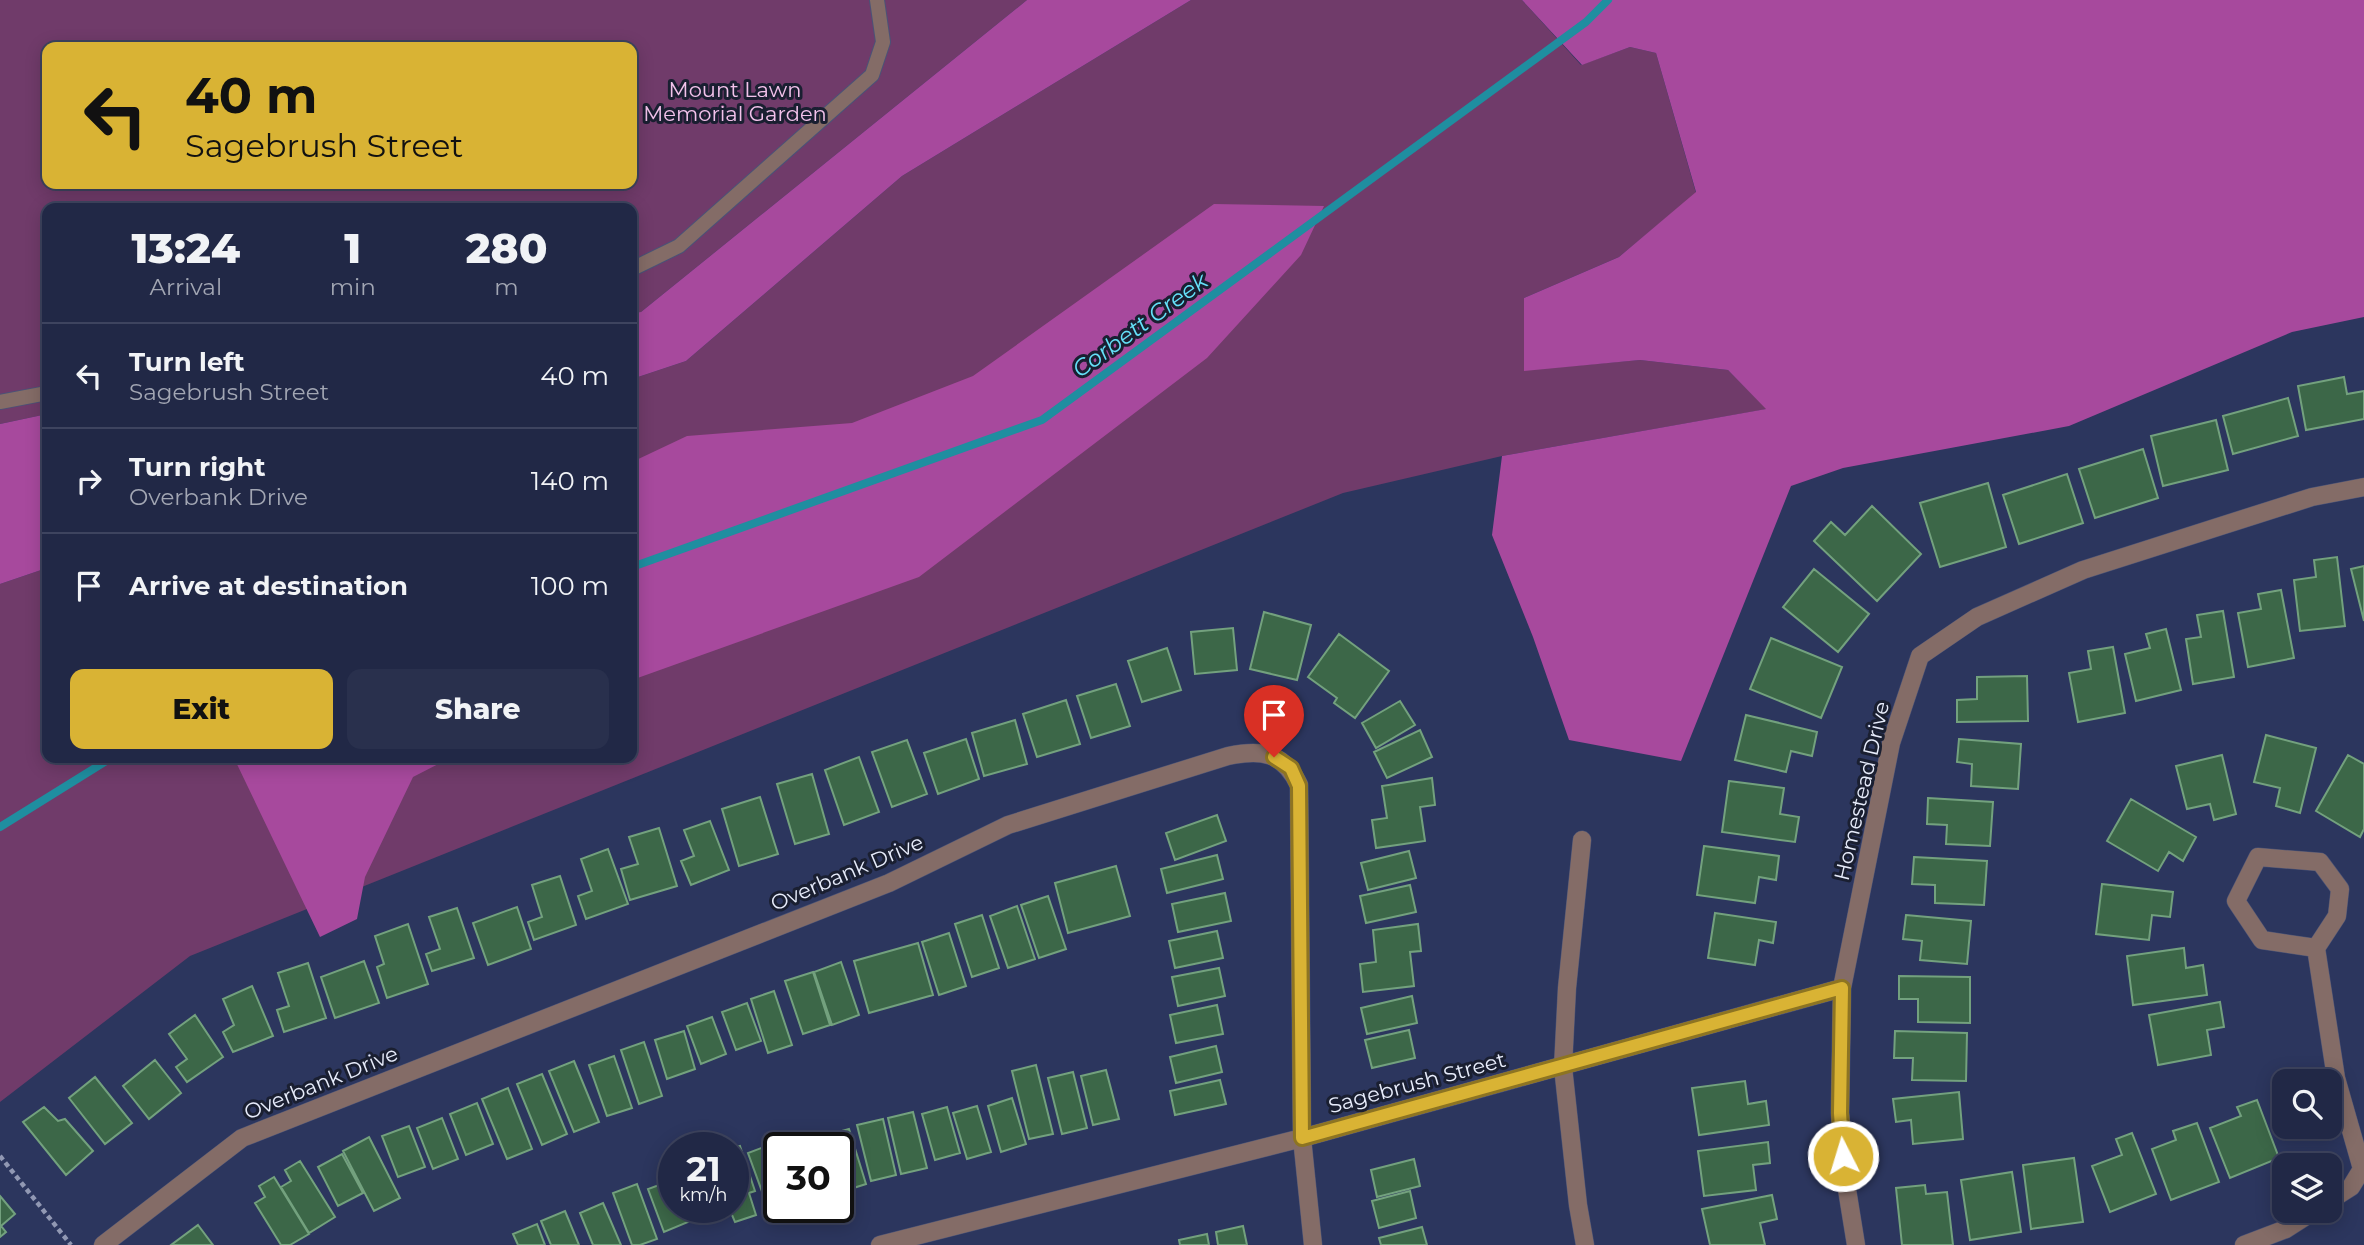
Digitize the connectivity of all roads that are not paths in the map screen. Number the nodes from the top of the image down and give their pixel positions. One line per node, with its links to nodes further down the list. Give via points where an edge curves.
1 (877, 0): 2 (lane, via 883,42 872,75 679,246)
2 (637, 267)
3 (42, 394): 4 (lane)
4 (0, 402)
5 (2364, 488): 8 (street, Homestead Drive, via 2312,497 2083,570 1977,617 1920,656 1891,743)
6 (1582, 840): 9 (street)
7 (2315, 948): 7 (street, via 2337,916 2340,889 2320,862 2258,857 2236,901 2262,940); 11 (street, via 2336,1078 2362,1169)
8 (1842, 988): 9 (street, Sagebrush Street); 17 (street, Homestead Drive, via 1840,1113)
9 (1563, 1067): 10 (street, Sagebrush Street); 16 (street)
10 (1302, 1138): 13 (street, Overbank Drive, via 1299,786 1291,768 1251,751 1008,825 889,883 242,1138); 14 (street, Sagebrush Street); 15 (street, Overbank Drive)
11 (2342, 1193)
12 (2295, 1223): 18 (street)
13 (103, 1245)
14 (880, 1245)
15 (1313, 1245)
16 (1584, 1245)
17 (1856, 1245)
18 (2244, 1245)

